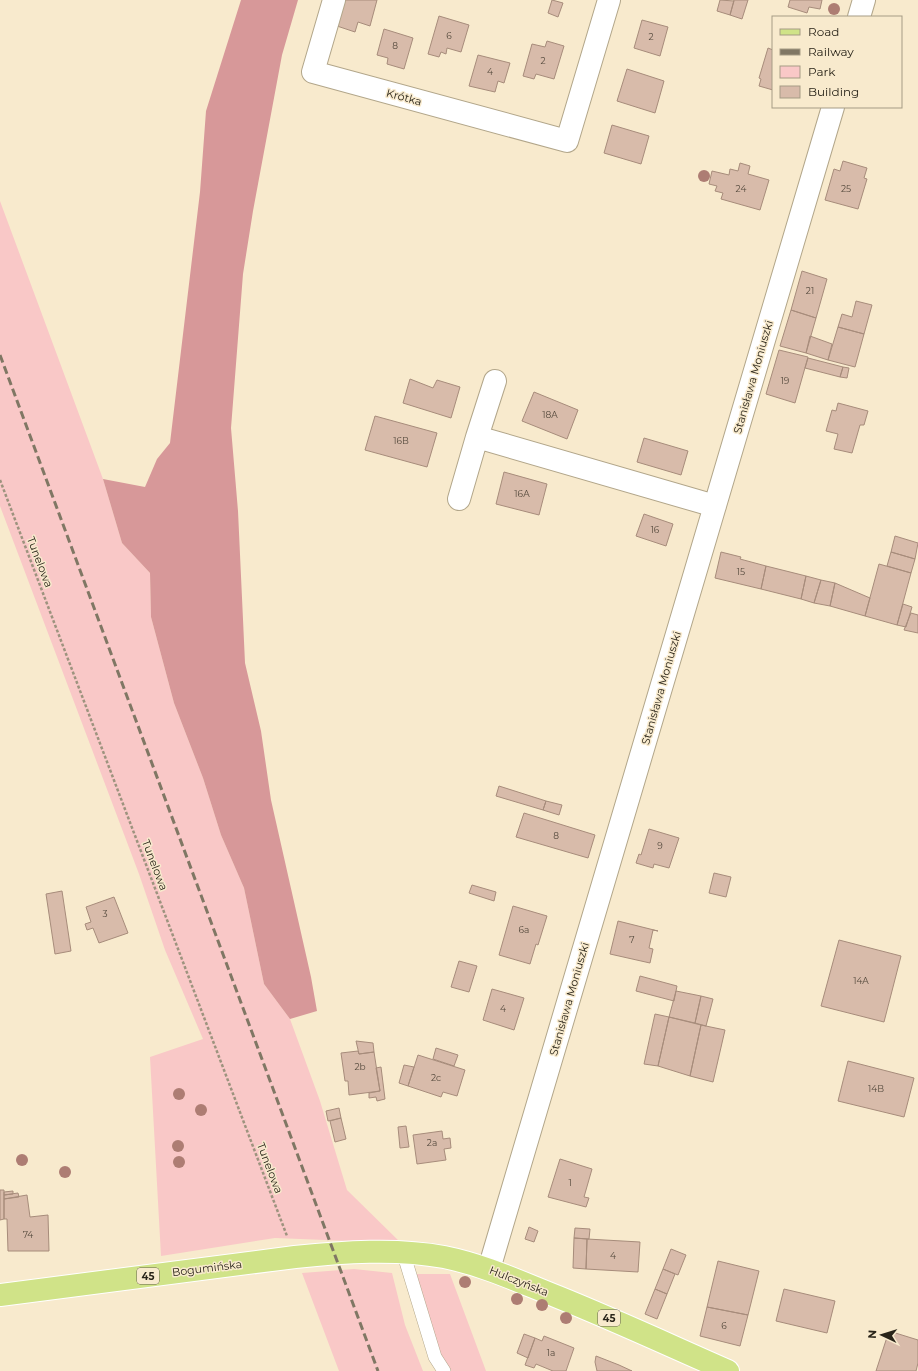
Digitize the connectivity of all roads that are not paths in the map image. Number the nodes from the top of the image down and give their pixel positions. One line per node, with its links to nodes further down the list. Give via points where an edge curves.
1 (334, 0): 2 (street, Krótka, via 314,72 567,141)
2 (609, 0)
3 (864, 0): 4 (street)
4 (859, 16)
5 (833, 108): 9 (street, Stanisława Moniuszki)
6 (495, 381): 7 (street)
7 (477, 437): 8 (street); 9 (street)
8 (459, 499)
9 (715, 506): 12 (street, Stanisława Moniuszki)
10 (403, 1252): 11 (main road, Hulczyńska / 45, via 334,1253); 12 (main road, Hulczyńska / 45, via 443,1257); 14 (lane, via 435,1357)
11 (295, 1257): 13 (main road, Bogumińska / 45)
12 (489, 1269): 15 (main road, Hulczyńska / 45, via 625,1324)
13 (0, 1295)
14 (444, 1371)
15 (728, 1371)

